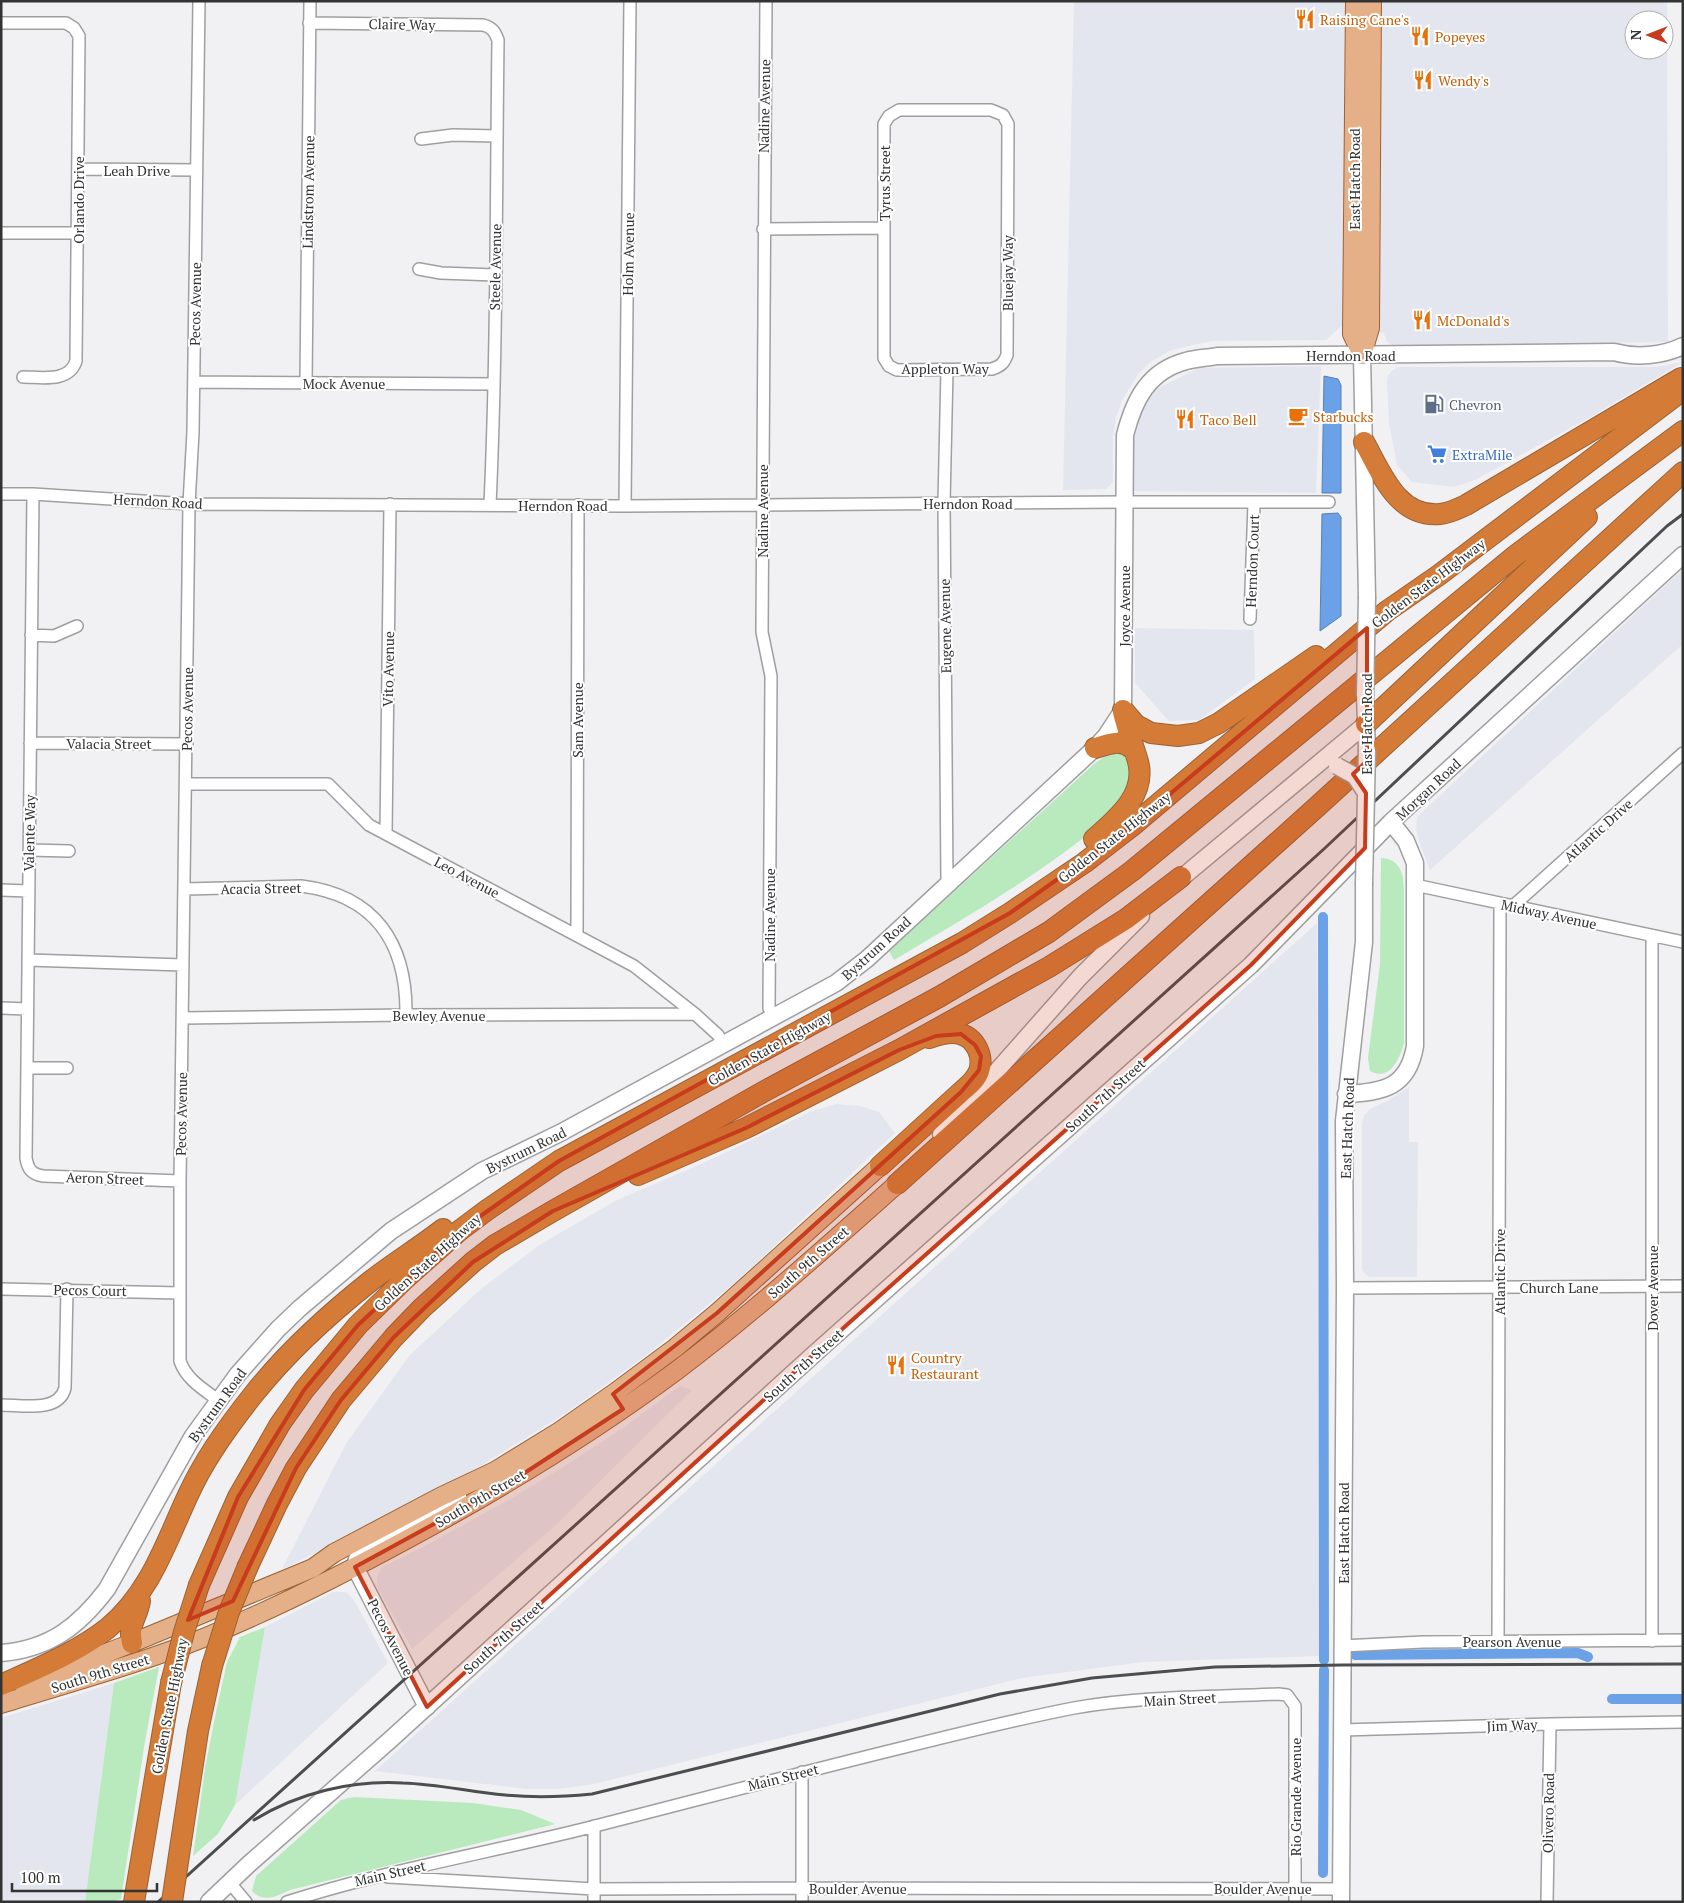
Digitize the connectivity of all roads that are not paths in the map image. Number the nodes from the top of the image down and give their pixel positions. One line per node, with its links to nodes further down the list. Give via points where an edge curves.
1 (198, 1): 14 (street, Pecos Avenue)
2 (310, 1): 8 (street, Lindstrom Avenue)
3 (630, 1): 46 (street, Holm Avenue)
4 (766, 1): 16 (street, Nadine Avenue)
5 (1355, 1): 22 (main road, East Hatch Road, via 1352,334)
6 (1372, 1): 22 (main road, East Hatch Road, via 1370,328)
7 (1, 22): 13 (street, Orlando Drive, via 66,23 79,36)
8 (310, 23): 9 (street, Claire Way, via 483,25); 29 (street, Lindstrom Avenue)
9 (492, 30): 11 (street, Steele Avenue, via 498,40)
10 (1003, 115): 15 (street, Tyrus Street, via 990,110 899,110 888,116 884,124); 23 (street, Bluejay Way, via 1008,124 1007,354)
11 (497, 136): 12 (street, via 453,135); 20 (street, Steele Avenue)
12 (421, 139)
13 (78, 169): 14 (street, Leah Drive); 18 (street, Orlando Drive)
14 (196, 170): 28 (street, Pecos Avenue)
15 (884, 228): 16 (street); 24 (street, Tyrus Street, via 883,353)
16 (763, 229): 43 (street, Nadine Avenue)
17 (1, 233): 18 (street)
18 (78, 233): 26 (street, Orlando Drive, via 76,361 71,372 61,376)
19 (419, 269): 20 (street, via 441,274)
20 (495, 275): 30 (street, Steele Avenue)
21 (1683, 346): 22 (street, Herndon Road, via 1672,351 1642,355 1614,352)
22 (1362, 355): 33 (street, East Hatch Road); 37 (street, Herndon Road, via 1217,356 1186,360 1161,373 1142,391 1131,413 1124,448)
23 (1001, 365): 25 (street, Appleton Way, via 992,369)
24 (889, 366): 25 (street, Appleton Way, via 897,370)
25 (947, 370): 39 (street, Eugene Avenue)
26 (22, 377)
27 (1683, 377): 33 (highway, via 1466,505 1440,514 1423,512 1398,499)
28 (194, 382): 29 (street, Mock Avenue); 41 (street, Pecos Avenue)
29 (306, 383): 30 (street, Mock Avenue)
30 (494, 384): 44 (street, Steele Avenue)
31 (1683, 390): 48 (highway, Golden State Highway, via 1439,576)
32 (1683, 432): 53 (highway, via 1558,543); 96 (highway, via 1509,560 1132,871 1049,932 940,997 763,1092)
33 (1364, 442): 53 (street, East Hatch Road, bridge, via 1368,597)
34 (1683, 472): 95 (highway)
35 (1, 494): 36 (street, Herndon Road)
36 (33, 494): 41 (street, Herndon Road); 51 (street, Valente Way)
37 (1124, 502): 39 (street, Herndon Road); 40 (street, Herndon Road); 52 (street, Joyce Avenue)
38 (1329, 502): 40 (street, Herndon Road)
39 (944, 503): 43 (street, Herndon Road); 67 (street, Eugene Avenue)
40 (1254, 503): 49 (street, Herndon Court)
41 (189, 504): 42 (street, Herndon Road); 55 (street, Pecos Avenue)
42 (390, 504): 44 (street, Herndon Road); 63 (street, Vito Avenue)
43 (762, 504): 46 (street, Herndon Road); 85 (street, Nadine Avenue, via 762,632 771,676 769,1008)
44 (490, 505): 45 (street, Herndon Road)
45 (578, 505): 46 (street, Herndon Road); 75 (street, Sam Avenue)
46 (625, 506)
47 (1683, 555): 62 (street, Morgan Road)
48 (1387, 611): 52 (highway, via 1219,724 1199,733 1178,736 1151,733 1136,725); 74 (highway, Golden State Highway, via 1132,826)
49 (1250, 619)
50 (77, 626): 51 (street, via 54,636)
51 (31, 635): 54 (street, Valente Way)
52 (1123, 710): 56 (street, Bystrum Road); 57 (highway)
53 (1366, 724): 59 (street); 61 (street, East Hatch Road, bridge)
54 (30, 743): 55 (street, Valacia Street); 64 (street, Valente Way)
55 (187, 744): 60 (street, Pecos Avenue)
56 (1095, 748): 57 (highway, via 1119,742); 67 (street, Bystrum Road)
57 (1133, 749): 74 (highway, via 1138,759 1138,780 1132,801 1117,820)
58 (1683, 753): 73 (street, Atlantic Drive)
59 (1305, 773): 61 (street, bridge, via 1337,766 1355,776); 66 (street)
60 (186, 784): 63 (street, Leo Avenue, via 328,784 369,825); 69 (street, Pecos Avenue)
61 (1366, 793): 90 (street, East Hatch Road, bridge, via 1364,942)
62 (1391, 822): 68 (street, Morgan Road, via 1406,841 1415,863); 122 (street, South 7th Street, via 1251,965 813,1355)
63 (386, 834): 75 (street, Leo Avenue)
64 (29, 850): 65 (street); 71 (street, Valente Way)
65 (69, 851)
66 (1181, 877): 87 (highway, via 1126,918 1049,967); 95 (street, via 1080,977)
67 (947, 883): 85 (street, Bystrum Road, via 852,972)
68 (1415, 885): 72 (street, Midway Avenue); 90 (street, Morgan Road, via 1413,1058 1402,1077 1389,1087 1376,1092)
69 (184, 889): 79 (street, Pecos Avenue); 83 (street, Acacia Street, via 301,886 318,888 347,899 372,917 396,950 405,982)
70 (1, 890): 71 (street)
71 (28, 890): 78 (street, Valente Way)
72 (1500, 903): 73 (street, Midway Avenue); 98 (street, Atlantic Drive)
73 (1513, 906): 76 (street, Midway Avenue)
74 (1010, 913): 91 (highway, Golden State Highway, via 962,943)
75 (577, 935): 82 (street, Leo Avenue, via 634,966)
76 (1652, 936): 77 (street, Midway Avenue); 99 (street, Dover Avenue)
77 (1683, 942)
78 (28, 960): 79 (street); 81 (street, Valente Way)
79 (183, 964): 84 (street, Pecos Avenue)
80 (1, 1008): 81 (street)
81 (27, 1009): 88 (street, Valente Way)
82 (695, 1014): 83 (street, Bewley Avenue); 86 (street, Leo Avenue, via 718,1035)
83 (406, 1015): 84 (street, Bewley Avenue)
84 (183, 1018): 94 (street, Pecos Avenue)
85 (774, 1018): 86 (street, Bystrum Road)
86 (724, 1046): 105 (street, Bystrum Road, via 482,1171 391,1230 278,1329)
87 (899, 1050): 92 (highway, via 948,1033 960,1034 970,1040 981,1056 974,1080); 96 (highway, via 746,1128)
88 (26, 1068): 89 (street); 93 (street, Valente Way, via 26,1158)
89 (67, 1068)
90 (1346, 1094): 100 (street, East Hatch Road)
91 (559, 1161): 111 (highway, via 475,1205 361,1289 297,1346 254,1394 216,1447 189,1492); 134 (highway, Golden State Highway, bridge, via 459,1231 358,1325 280,1424 238,1497 200,1585 184,1632 171,1683)
92 (880, 1166): 104 (main road, South 9th Street, via 717,1313)
93 (31, 1171): 94 (street, Aeron Street, via 43,1176)
94 (180, 1180): 103 (street, Pecos Avenue)
95 (897, 1184): 107 (main road, South 9th Street, via 734,1325)
96 (553, 1211): 135 (highway, bridge, via 495,1245 422,1308 341,1400 276,1504 228,1612 212,1666 198,1731)
97 (1683, 1286): 99 (street, Church Lane)
98 (1499, 1287): 99 (street, Church Lane); 100 (street, Church Lane); 114 (street, Atlantic Drive)
99 (1652, 1287): 112 (street, Dover Avenue)
100 (1345, 1288): 116 (street, East Hatch Road)
101 (1, 1289): 102 (street, Pecos Court)
102 (67, 1290): 103 (street, Pecos Court); 106 (street, via 63,1395 47,1405)
103 (180, 1293): 105 (street, Pecos Avenue, via 180,1361 183,1370)
104 (613, 1394): 107 (main road); 108 (main road, South 9th Street)
105 (218, 1400): 117 (street, Bystrum Road, via 188,1444 107,1589 93,1608 81,1621 48,1642)
106 (1, 1405)
107 (623, 1409): 109 (main road, South 9th Street, via 509,1483)
108 (495, 1471): 109 (street, via 425,1518 361,1553); 110 (main road, South 9th Street, via 334,1553)
109 (355, 1567): 110 (main road, via 333,1564); 118 (main road, South 9th Street, via 232,1625); 122 (street, Pecos Avenue)
110 (313, 1568): 115 (main road, South 9th Street)
111 (142, 1592): 115 (highway, via 139,1609 131,1624); 119 (highway, via 92,1639)
112 (1652, 1640): 113 (street, Pearson Avenue); 114 (street, Pearson Avenue)
113 (1683, 1640)
114 (1498, 1642): 116 (street, Pearson Avenue)
115 (132, 1643): 118 (main road, via 144,1655); 119 (main road, South 9th Street, via 47,1676)
116 (1342, 1646): 125 (street, East Hatch Road)
117 (1, 1653)
118 (153, 1657): 121 (main road, South 9th Street)
119 (1, 1686)
120 (1287, 1695): 126 (street, Main Street, via 1140,1701 1076,1708 996,1724); 131 (street, Rio Grande Avenue, via 1295,1706)
121 (1, 1704)
122 (427, 1707): 129 (street, South 7th Street)
123 (1683, 1722): 124 (street, Jim Way)
124 (1550, 1724): 125 (street, Jim Way); 142 (street, Olivero Road)
125 (1342, 1730): 133 (street, East Hatch Road)
126 (802, 1772): 127 (street, Main Street); 130 (street)
127 (594, 1826): 128 (street, Main Street); 132 (street)
128 (376, 1876): 132 (street, Boulder Avenue); 138 (street, Main Street)
129 (230, 1883): 136 (street, South 7th Street); 137 (street)
130 (802, 1888): 131 (street, Boulder Avenue); 132 (street, Boulder Avenue); 140 (street)
131 (1296, 1888): 133 (street, Boulder Avenue); 141 (street, Rio Grande Avenue)
132 (594, 1889): 139 (street)
133 (1341, 1895)
134 (134, 1902)
135 (172, 1902)
136 (209, 1902)
137 (246, 1902)
138 (287, 1902)
139 (594, 1902)
140 (802, 1902)
141 (1295, 1902)
142 (1547, 1902)

